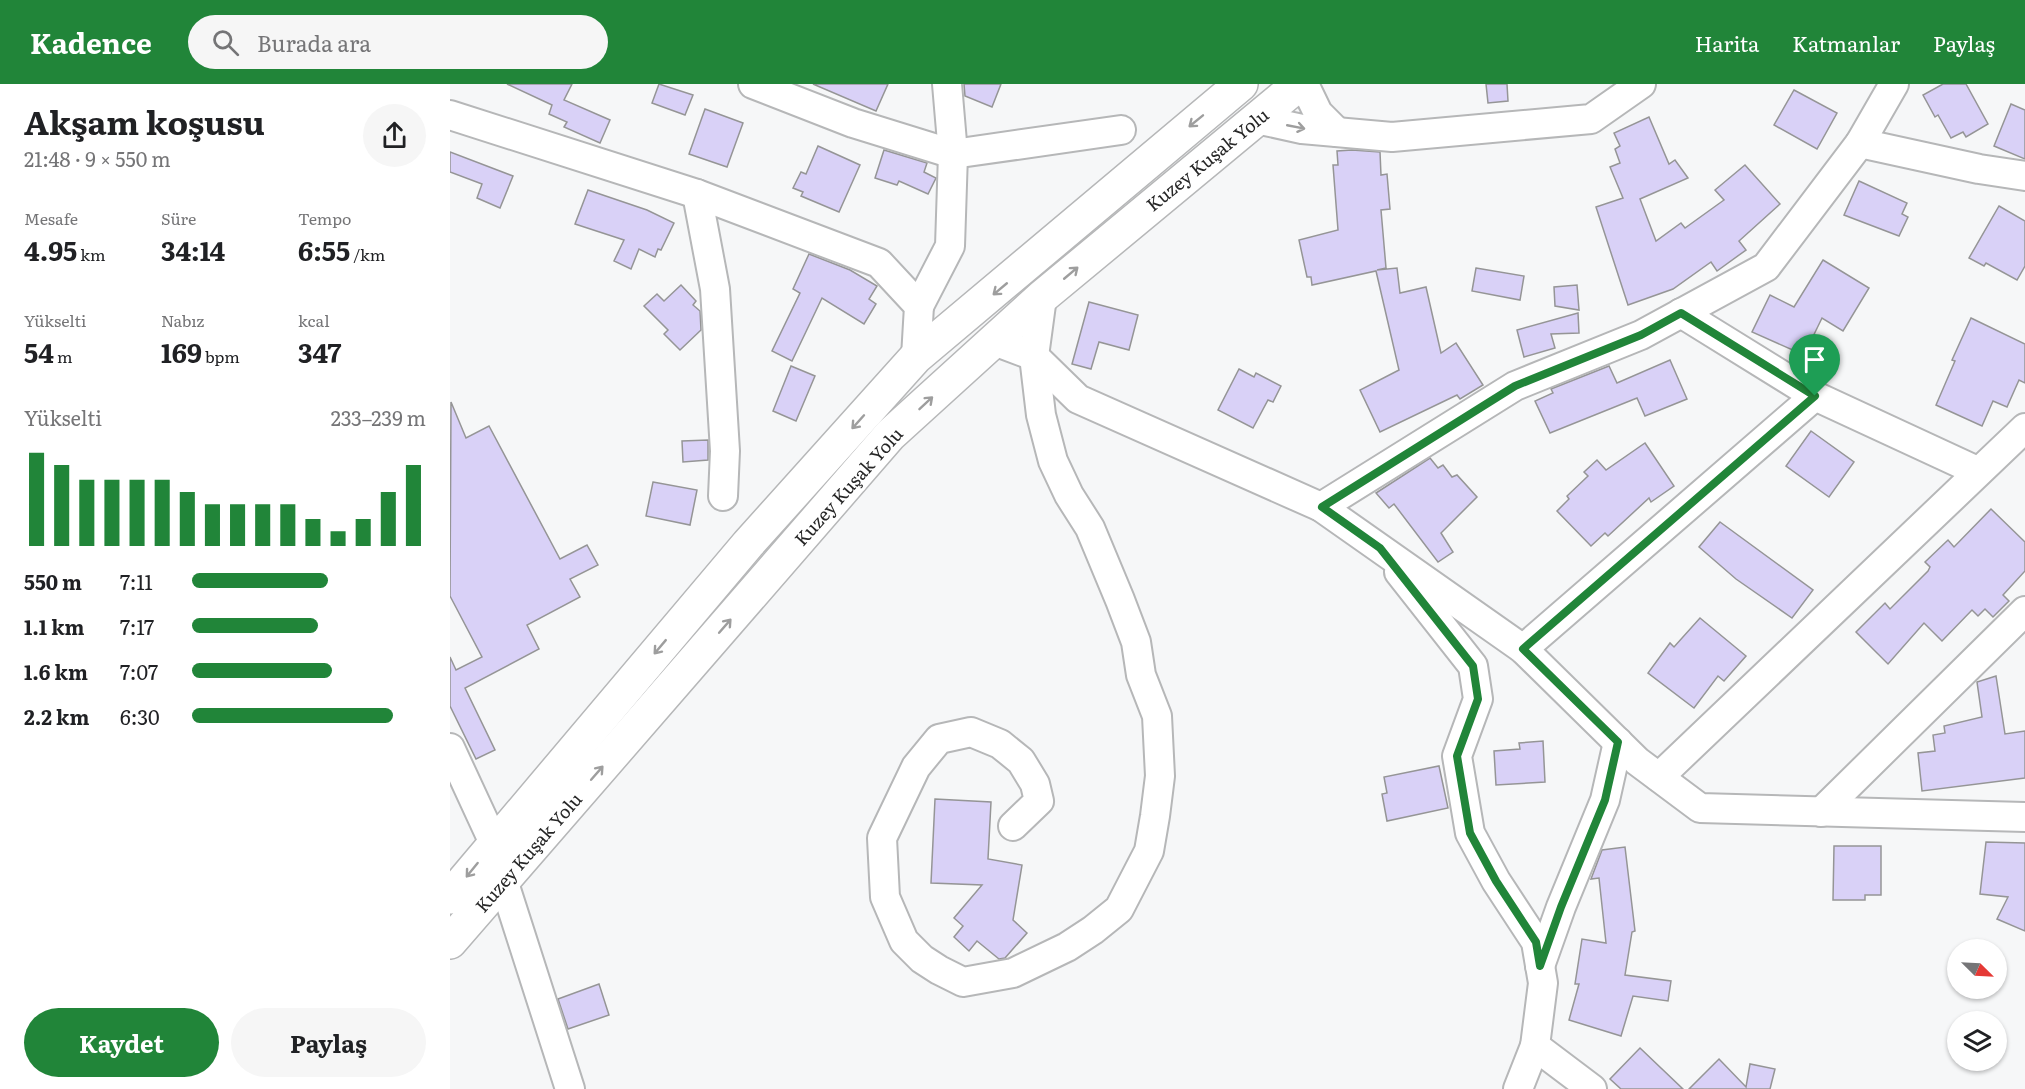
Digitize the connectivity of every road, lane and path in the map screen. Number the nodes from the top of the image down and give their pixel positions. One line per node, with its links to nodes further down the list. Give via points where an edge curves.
1 (753, 84): 13 (street, via 853,123)
2 (947, 84): 13 (street)
3 (1241, 84): 21 (main road, Kuzey Kuşak Yolu, one-way to 21)
4 (1299, 84): 9 (main road, Kuzey Kuşak Yolu)
5 (1304, 84): 11 (street, via 1318,113)
6 (1641, 84): 11 (street, via 1591,119 1392,136)
7 (1894, 84): 12 (street)
8 (450, 115): 15 (street)
9 (1256, 119): 11 (street, one-way to 11); 16 (main road, Kuzey Kuşak Yolu, one-way to 9)
10 (1121, 130): 13 (street)
11 (1337, 132)
12 (1860, 143): 14 (street); 18 (street, via 1766,267)
13 (953, 154): 17 (street, via 950,246)
14 (2025, 176)
15 (698, 194): 17 (street, via 879,263); 25 (street, via 715,290 725,451)
16 (1042, 297): 19 (main road, Kuzey Kuşak Yolu); 20 (street)
17 (919, 306): 21 (street)
18 (1681, 313): 22 (street); 26 (street, via 1641,335 1515,386)
19 (994, 341): 20 (street); 37 (main road, Kuzey Kuşak Yolu, one-way to 19, via 890,435)
20 (1034, 356): 26 (street, via 1078,399); 35 (street, via 1041,415 1053,461 1090,528 1136,642 1142,675 1158,716 1160,777 1149,851 1119,909 1093,930 1038,962 1013,973 963,982 922,959 904,941 885,897 882,838 916,767 939,739 971,732 1007,749 1021,761 1035,784 1039,801)
21 (916, 357): 36 (main road, Kuzey Kuşak Yolu, one-way to 36, via 748,544)
22 (1815, 396): 24 (street); 29 (street)
23 (2025, 428): 24 (street)
24 (1977, 471): 32 (street)
25 (723, 496)
26 (1322, 507): 27 (street)
27 (1380, 548): 29 (street); 40 (street, via 1473,666 1478,699 1457,756 1470,833 1536,942)
28 (2025, 611): 33 (street)
29 (1523, 649): 30 (street)
30 (1618, 742): 32 (street); 40 (street, via 1605,800)
31 (450, 748): 36 (street)
32 (1659, 777): 33 (street, via 1700,808)
33 (1821, 812): 34 (street)
34 (2025, 817)
35 (1013, 826)
36 (494, 843): 38 (main road, Kuzey Kuşak Yolu, one-way to 38)
37 (503, 880): 39 (main road, Kuzey Kuşak Yolu); 42 (street)
38 (450, 897)
39 (450, 942)
40 (1540, 966): 41 (street, via 1543,983)
41 (1535, 1046): 43 (street); 44 (street)
42 (570, 1089)
43 (1518, 1089)
44 (1592, 1089)

